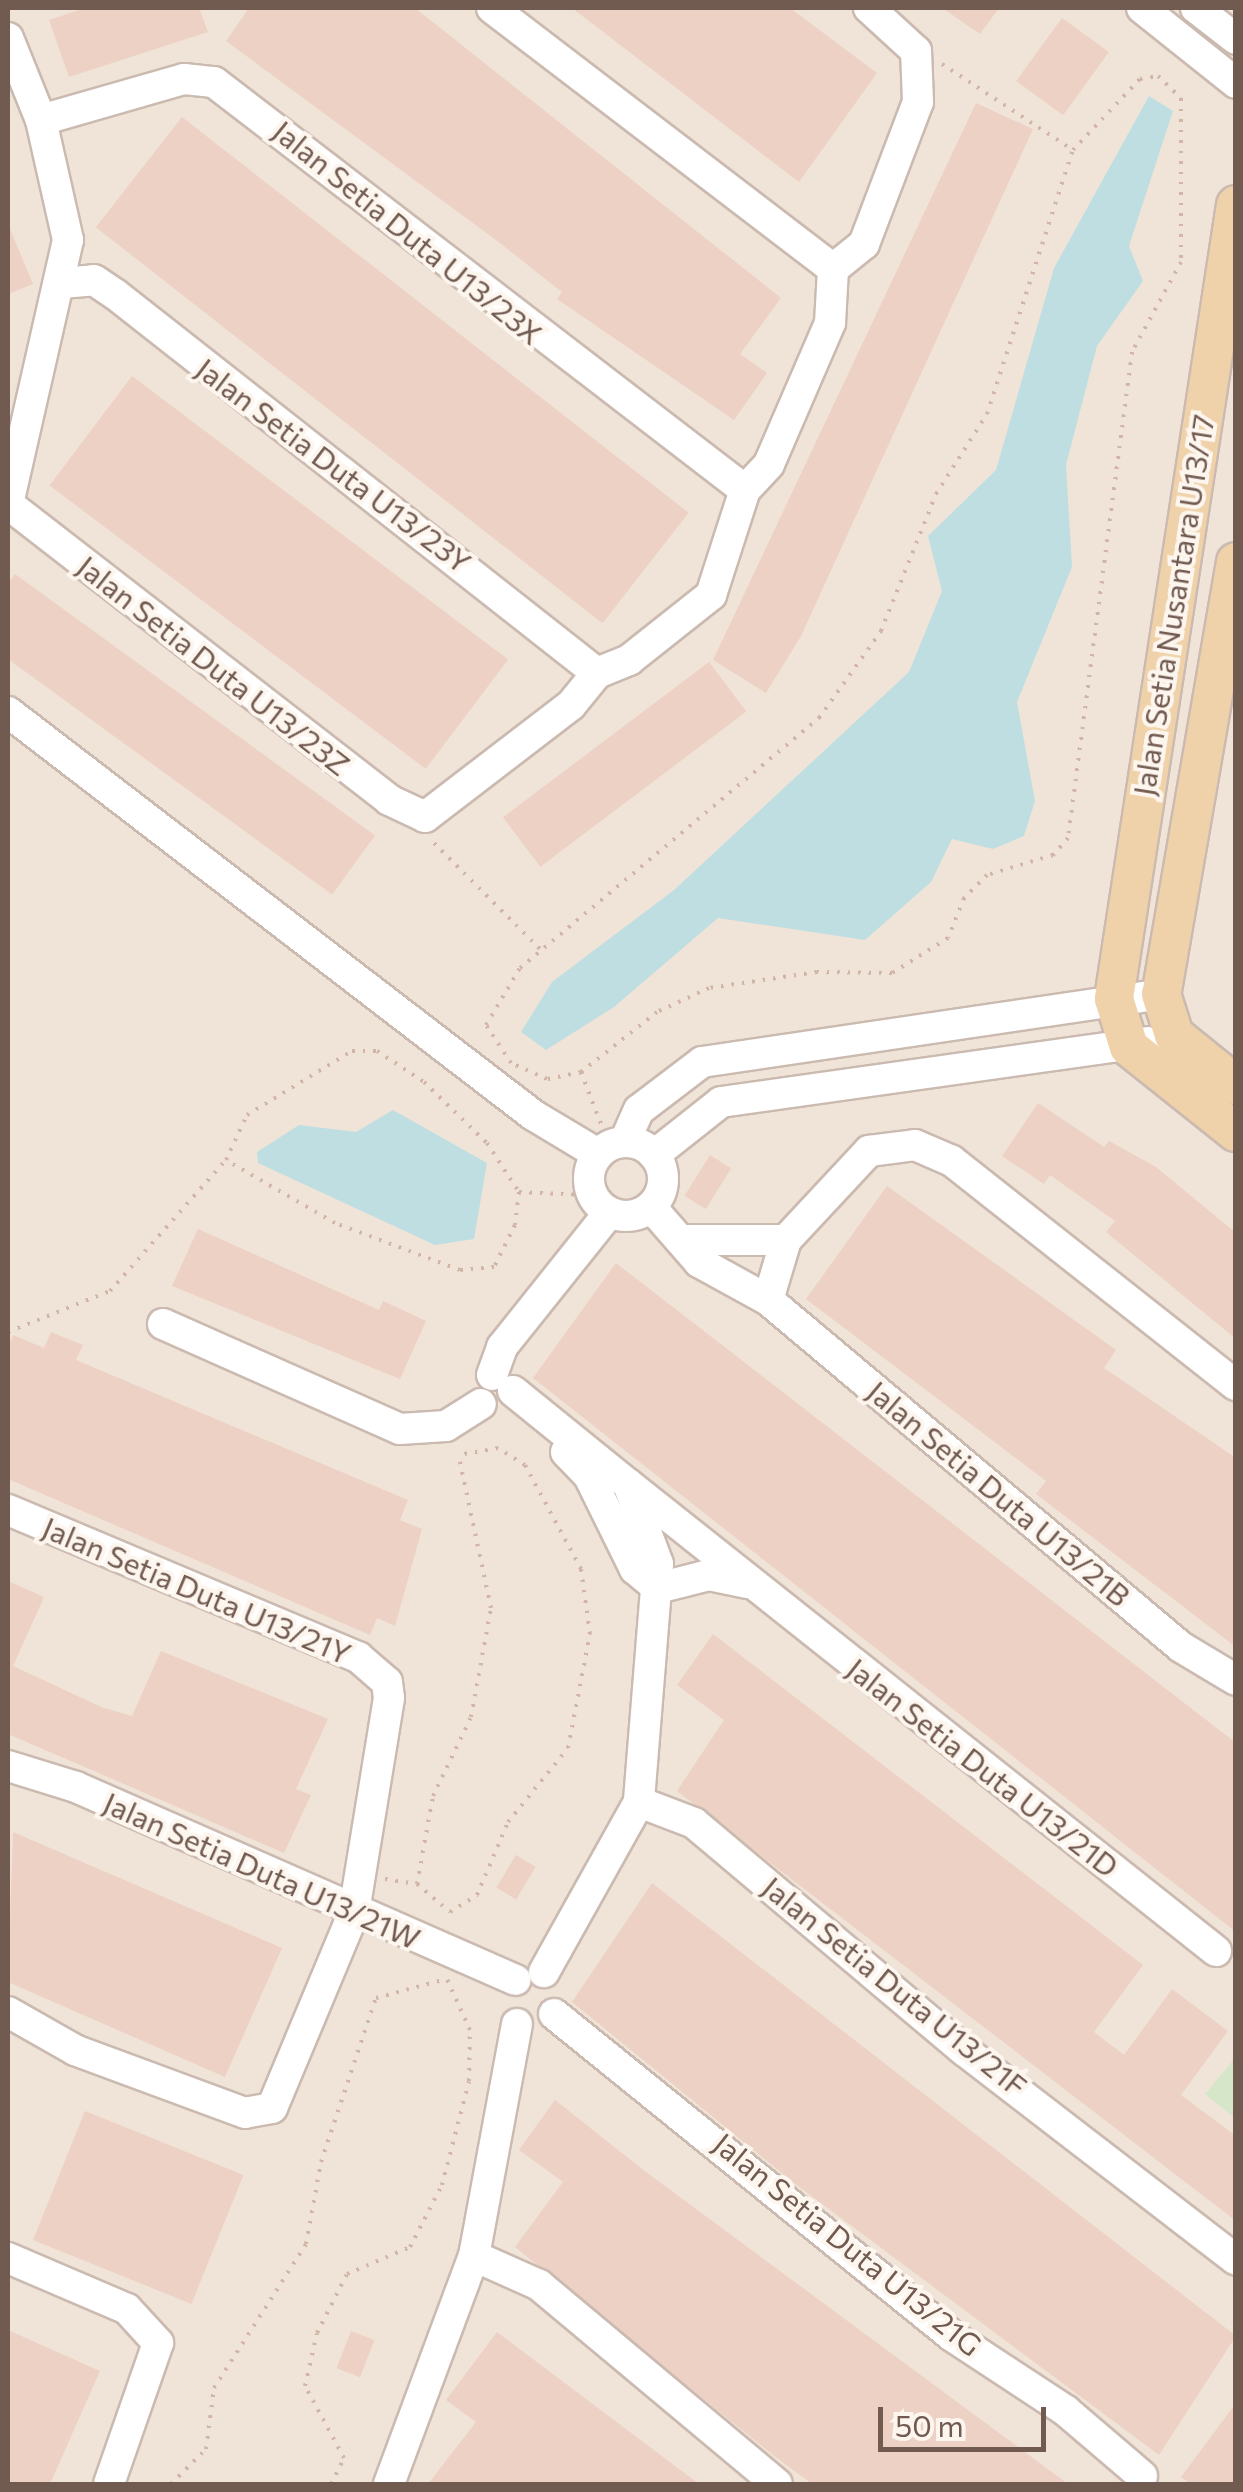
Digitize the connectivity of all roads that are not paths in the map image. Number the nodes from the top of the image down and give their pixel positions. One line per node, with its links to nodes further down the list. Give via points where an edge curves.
1 (492, 8): 10 (street)
2 (869, 8): 10 (street, via 916,50 910,133 864,244)
3 (1142, 8): 7 (street)
4 (1196, 8): 6 (street)
5 (8, 38): 8 (street)
6 (1236, 39)
7 (1236, 82)
8 (41, 120): 11 (street, via 68,240); 12 (street, Jalan Setia Duta U13/23X, via 184,79 214,82)
9 (1236, 205): 18 (main road, Jalan Setia Nusantara U13/17)
10 (833, 269): 12 (street, via 830,323 769,464)
11 (62, 283): 13 (street); 15 (street, Jalan Setia Duta U13/23Y, via 94,280 114,294)
12 (746, 490): 15 (street, via 711,595 629,660)
13 (8, 505): 15 (street, Jalan Setia Duta U13/23Z, via 388,800 424,817 571,705)
14 (1236, 562): 17 (main road, Jalan Setia Nusantara U13/17)
15 (597, 674)
16 (8, 712): 23 (street, via 502,1092)
17 (1161, 994): 18 (street); 19 (main road)
18 (1114, 1006): 20 (main road); 23 (street, via 702,1062 639,1110)
19 (1174, 1036): 20 (street); 21 (main road)
20 (1129, 1047): 22 (main road); 24 (street, via 721,1102)
21 (1236, 1086)
22 (1236, 1132)
23 (611, 1147): 24 (street); 25 (street)
24 (654, 1155): 26 (street, via 664,1176)
25 (600, 1204): 26 (street); 32 (street, via 502,1347)
26 (651, 1207): 27 (street, Jalan Setia Duta U13/21B)
27 (688, 1240): 28 (street); 29 (street, Jalan Setia Duta U13/21B, via 722,1280)
28 (786, 1240): 29 (street); 31 (street, via 869,1152 915,1145 952,1161)
29 (768, 1300): 37 (street, Jalan Setia Duta U13/21B, via 1181,1647)
30 (163, 1324): 32 (street, via 400,1429 446,1426)
31 (1236, 1385)
32 (499, 1394): 33 (street, Jalan Setia Duta U13/21D); 36 (street, via 577,1460 636,1569)
33 (628, 1484): 35 (street, Jalan Setia Duta U13/21D); 36 (street)
34 (8, 1510): 40 (street, Jalan Setia Duta U13/21Y, via 376,1669 389,1698)
35 (750, 1584): 36 (street, via 709,1575); 41 (street, Jalan Setia Duta U13/21D)
36 (658, 1588): 39 (street)
37 (1236, 1680)
38 (8, 1766): 40 (street, Jalan Setia Duta U13/21W, via 76,1787)
39 (639, 1802): 42 (street); 48 (street, Jalan Setia Duta U13/21F, via 694,1823 965,2051)
40 (354, 1912): 42 (street, Jalan Setia Duta U13/21W, via 447,1966); 43 (street, Jalan Setia Duta U13/21Y, via 282,2088 260,2114 74,2050)
41 (1216, 1951)
42 (529, 1976): 44 (street); 45 (street)
43 (8, 2012)
44 (554, 2014): 45 (street, via 542,2028); 49 (street, Jalan Setia Duta U13/21G, via 952,2336 1066,2411)
45 (517, 2024): 46 (street)
46 (474, 2256): 51 (street); 52 (street, via 539,2285)
47 (8, 2258): 50 (street, via 126,2308 158,2343)
48 (1236, 2260)
49 (1142, 2476)
50 (108, 2484)
51 (389, 2484)
52 (777, 2484)

